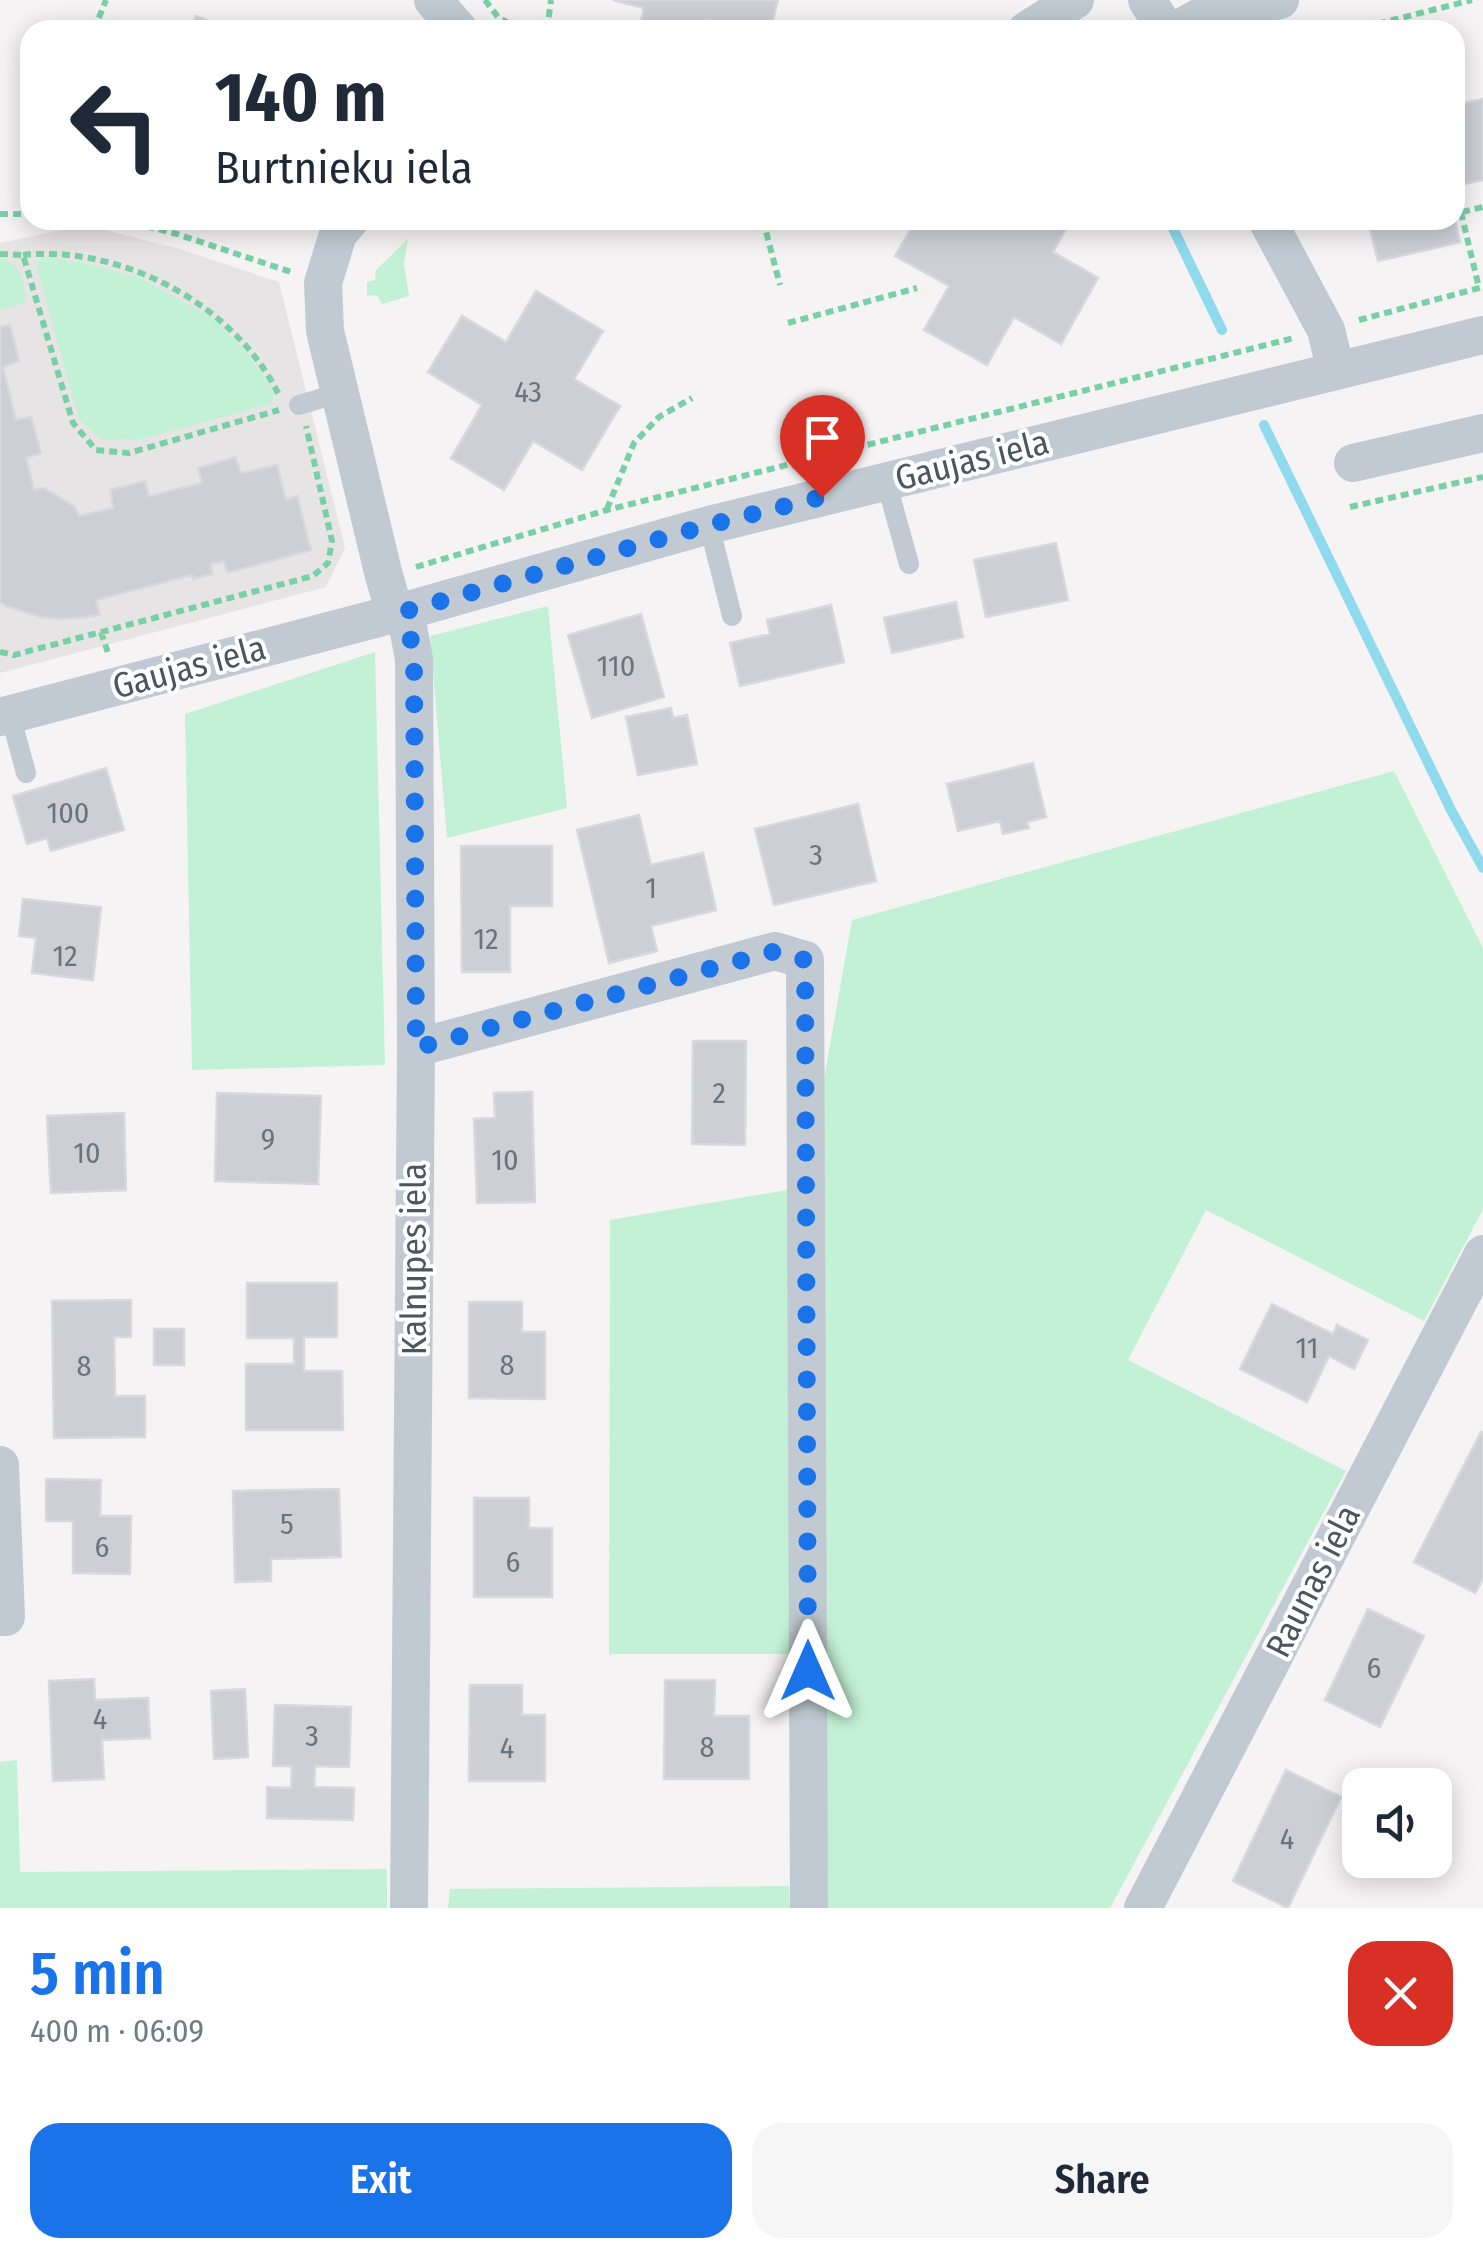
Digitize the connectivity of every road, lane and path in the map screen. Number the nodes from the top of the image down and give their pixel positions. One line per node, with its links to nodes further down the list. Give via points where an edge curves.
1 (432, 0): 7 (street)
2 (485, 0): 8 (path)
3 (1075, 0): 9 (street)
4 (1280, 0): 6 (street)
5 (1472, 0): 11 (path)
6 (1222, 3): 10 (street)
7 (450, 20)
8 (505, 20)
9 (1043, 20)
10 (1194, 20)
11 (1393, 20)
12 (1465, 225): 22 (path)
13 (161, 230): 19 (path)
14 (341, 230): 19 (street, Kalnupes iela)
15 (766, 230): 20 (path)
16 (1273, 230): 25 (street, via 1326,330)
17 (0, 254): 18 (path)
18 (23, 256): 18 (path, via 47,253 113,264 192,301 249,349 285,408 129,454 96,450 73,423)
19 (323, 282): 26 (street, Kalnupes iela, via 325,331)
20 (780, 284)
21 (918, 288): 23 (path)
22 (1479, 288)
23 (788, 324)
24 (1483, 335): 25 (street, Gaujas iela)
25 (1336, 370): 32 (street, Gaujas iela)
26 (339, 393): 28 (lane); 37 (street, Kalnupes iela, via 384,576)
27 (692, 398): 34 (path, via 659,417 634,444)
28 (299, 404): 39 (path, via 332,542 328,563 313,576)
29 (1483, 433): 30 (street)
30 (1353, 463)
31 (1483, 476): 33 (path)
32 (886, 481): 35 (street, Gaujas iela); 36 (lane)
33 (1350, 507)
34 (607, 510)
35 (709, 525): 37 (street, Gaujas iela); 38 (lane)
36 (908, 564)
37 (400, 612): 44 (street, Gaujas iela); 46 (street, Kalnupes iela, via 414,659)
38 (732, 616)
39 (101, 632): 42 (path); 43 (path)
40 (0, 644): 43 (path)
41 (0, 652): 43 (path)
42 (108, 653)
43 (14, 654)
44 (5, 716): 45 (lane)
45 (26, 773)
46 (416, 1048): 50 (street, Kalnupes iela); 51 (street, via 776,951 805,960)
47 (1483, 1254): 52 (street, Raunas iela)
48 (0, 1465): 49 (street)
49 (3, 1617)
50 (410, 1908)
51 (809, 1908)
52 (1143, 1908)

